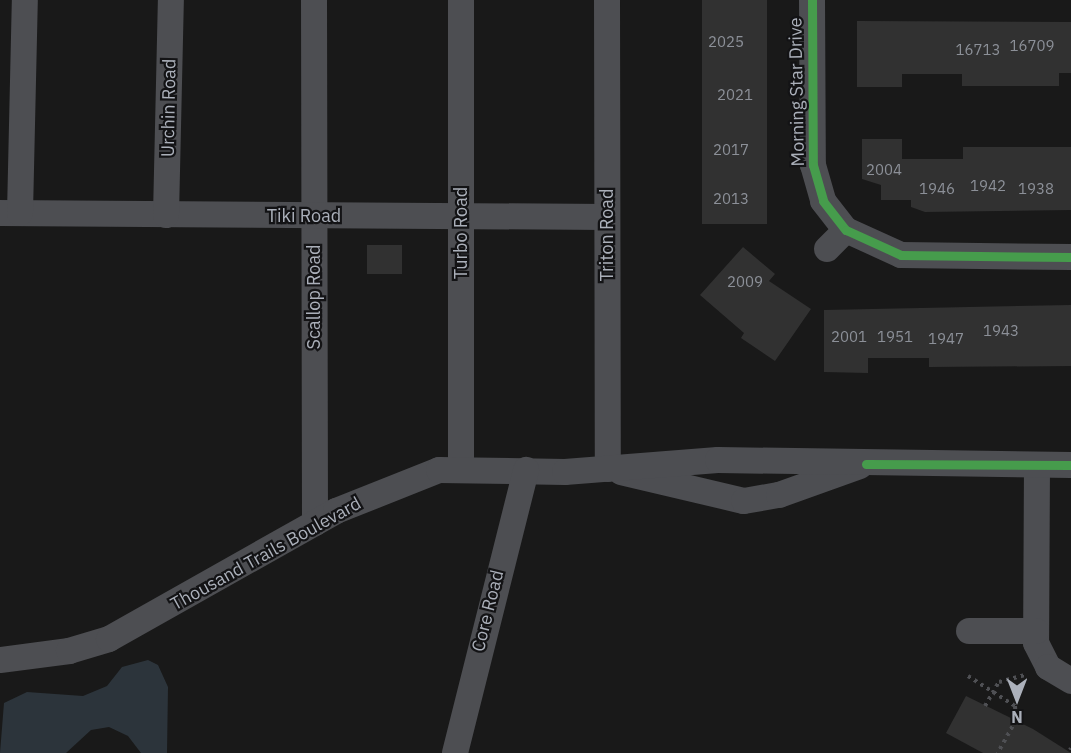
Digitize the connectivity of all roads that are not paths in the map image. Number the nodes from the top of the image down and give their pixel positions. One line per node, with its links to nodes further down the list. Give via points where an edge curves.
1 (25, 0): 7 (street)
2 (171, 0): 8 (street, Urchin Road)
3 (314, 0): 10 (street, Scallop Road)
4 (461, 0): 9 (street, Turbo Road)
5 (607, 0): 11 (street, Triton Road)
6 (812, 0): 12 (street, Morning Star Drive, via 813,165 824,201)
7 (10, 213): 8 (street, Tiki Road)
8 (166, 215): 10 (street, Tiki Road)
9 (461, 215): 10 (street, Tiki Road); 11 (street, Tiki Road); 18 (street, Turbo Road)
10 (314, 216): 21 (street, Scallop Road)
11 (607, 217): 19 (street, Triton Road)
12 (846, 230): 13 (street); 14 (street, Morning Star Drive, via 902,255)
13 (827, 249)
14 (1071, 256)
15 (866, 464): 16 (street, Thousand Trails Boulevard); 19 (street, Thousand Trails Boulevard, via 707,460); 19 (street, Thousand Trails Boulevard, via 779,495 744,501)
16 (1037, 465): 17 (street, Thousand Trails Boulevard); 23 (street)
17 (1071, 465)
18 (461, 467): 20 (street, Thousand Trails Boulevard); 21 (street, Thousand Trails Boulevard, via 409,478)
19 (608, 469): 20 (street, Thousand Trails Boulevard)
20 (526, 470): 26 (street, Core Road)
21 (315, 523): 24 (street, Thousand Trails Boulevard, via 109,639 69,651)
22 (969, 631): 23 (street)
23 (1036, 631): 25 (street, via 1042,660)
24 (0, 660)
25 (1071, 681)
26 (455, 753)

